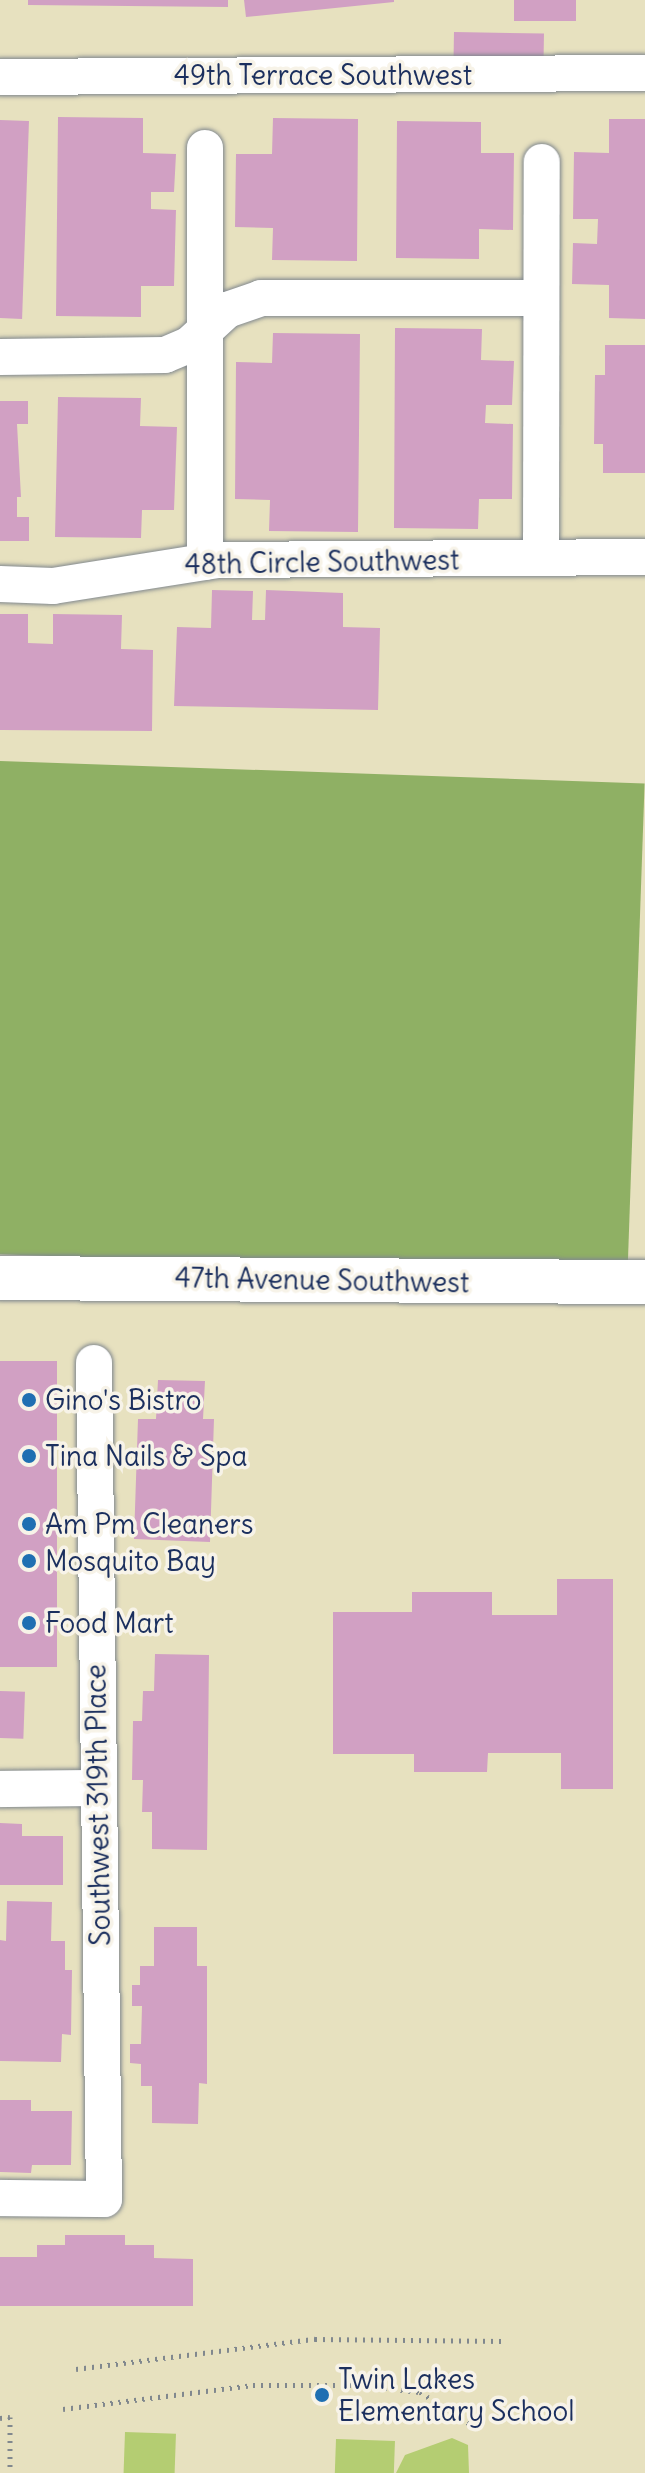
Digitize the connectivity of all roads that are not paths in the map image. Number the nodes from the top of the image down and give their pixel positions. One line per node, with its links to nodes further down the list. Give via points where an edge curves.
1 (645, 73): 2 (street, 49th Terrace Southwest)
2 (0, 77)
3 (205, 148): 6 (street)
4 (542, 162): 5 (street)
5 (541, 298): 6 (street, via 261,298 227,310); 9 (street)
6 (205, 332): 7 (street, via 165,355); 10 (street)
7 (0, 357)
8 (645, 557): 9 (street, 48th Circle Southwest)
9 (541, 558): 10 (street, 48th Circle Southwest)
10 (205, 562): 11 (street, 48th Circle Southwest, via 53,586)
11 (0, 584)
12 (0, 1278): 13 (main road, 47th Avenue Southwest)
13 (645, 1282)
14 (94, 1363): 15 (street, Southwest 319th Place)
15 (98, 1788): 16 (street); 17 (street, Southwest 319th Place, via 104,2199)
16 (0, 1789)
17 (0, 2198)

